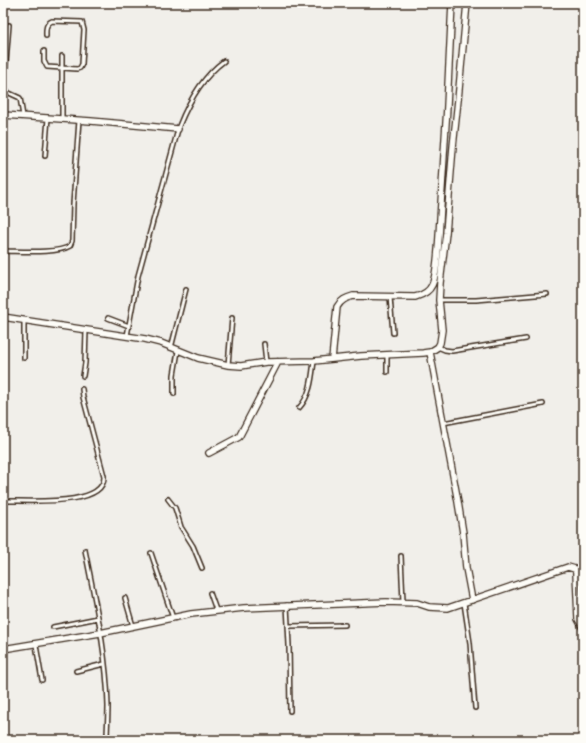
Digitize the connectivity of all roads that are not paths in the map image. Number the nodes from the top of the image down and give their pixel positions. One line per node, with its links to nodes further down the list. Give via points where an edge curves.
1 (452, 3): 19 (street, via 449,87 433,284 428,291 415,297)
2 (467, 3): 20 (street)
3 (9, 25): 10 (lane, via 4,75 6,92 20,98)
4 (46, 36): 8 (lane, via 48,22 82,22 84,25 80,68)
5 (44, 51): 8 (lane, via 47,67)
6 (62, 56): 8 (lane)
7 (224, 61): 14 (lane, via 204,80 185,110)
8 (62, 68): 12 (lane)
9 (3, 115): 10 (street)
10 (23, 116): 11 (street)
11 (48, 118): 12 (street); 15 (lane)
12 (62, 119): 13 (street)
13 (79, 120): 14 (street); 16 (lane, via 70,246 66,249)
14 (178, 129): 25 (lane, via 138,276)
15 (45, 156)
16 (3, 251)
17 (186, 289): 32 (lane)
18 (547, 294): 20 (lane)
19 (390, 296): 27 (lane); 37 (street, via 353,296 340,302 337,307)
20 (439, 300): 31 (street, via 442,330)
21 (3, 317): 24 (street)
22 (108, 318): 25 (lane)
23 (232, 318): 41 (lane)
24 (24, 321): 26 (street); 36 (lane)
25 (129, 326): 28 (lane)
26 (86, 331): 28 (street); 43 (lane)
27 (393, 333)
28 (127, 336): 32 (street, via 161,343)
29 (526, 339): 31 (lane, via 452,351)
30 (264, 344): 39 (lane)
31 (438, 347): 34 (street)
32 (171, 348): 33 (street)
33 (178, 351): 41 (street); 45 (lane, via 174,369)
34 (430, 352): 35 (street); 48 (street)
35 (387, 356): 37 (street); 42 (lane)
36 (24, 358)
37 (332, 359): 38 (street)
38 (314, 361): 40 (street); 47 (lane, via 309,391)
39 (266, 362): 40 (street); 41 (street, via 241,366)
40 (278, 362): 49 (street, via 239,437)
41 (228, 365)
42 (387, 372)
43 (83, 376)
44 (82, 388): 51 (lane, via 104,476 102,486 85,497 71,500)
45 (174, 394)
46 (543, 404): 48 (lane)
47 (299, 408)
48 (443, 423): 58 (street, via 462,525)
49 (209, 453)
50 (168, 499): 55 (lane, via 175,508 181,527 193,546)
51 (3, 501)
52 (85, 550): 63 (lane)
53 (151, 553): 64 (lane)
54 (401, 556): 59 (lane)
55 (202, 568)
56 (210, 593): 62 (lane)
57 (125, 598): 66 (lane)
58 (472, 600): 60 (street); 69 (street, via 572,567 576,573 578,619)
59 (403, 602): 60 (street, via 439,608 448,608); 61 (street)
60 (464, 602): 76 (lane)
61 (287, 605): 62 (street); 67 (lane)
62 (216, 610): 64 (street)
63 (98, 618): 68 (lane); 70 (lane)
64 (173, 618): 66 (street)
65 (345, 625): 67 (lane)
66 (134, 626): 70 (street)
67 (289, 626): 77 (lane)
68 (53, 627)
69 (583, 628)
70 (100, 633): 71 (street); 73 (lane)
71 (36, 645): 72 (street); 75 (lane)
72 (3, 650)
73 (104, 664): 74 (lane); 78 (lane, via 108,707)
74 (76, 671)
75 (42, 680)
76 (475, 708)
77 (290, 711)
78 (107, 740)

